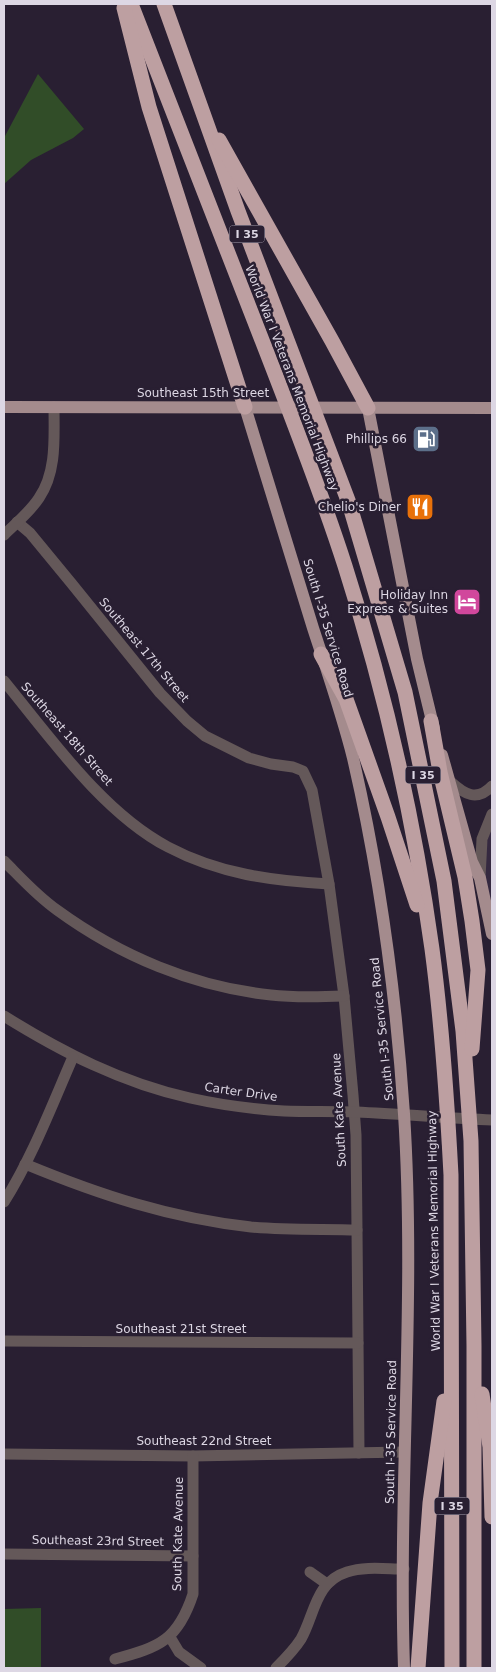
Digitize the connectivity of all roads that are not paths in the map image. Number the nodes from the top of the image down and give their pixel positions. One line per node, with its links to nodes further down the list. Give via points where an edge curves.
1 (123, 4): 7 (highway, via 148,107)
2 (131, 4): 23 (highway, World War I Veterans Memorial Highway / I 35, via 312,468 345,566 387,717 412,831)
3 (164, 4): 4 (highway, World War I Veterans Memorial Highway / I 35)
4 (199, 105): 8 (highway); 27 (highway, World War I Veterans Memorial Highway / I 35, via 349,503 405,692 447,900 464,1031)
5 (4, 407): 6 (main road, Southeast 15th Street)
6 (54, 407): 7 (main road, Southeast 15th Street); 10 (street, via 54,447 49,476 39,499)
7 (245, 407): 8 (main road, Southeast 15th Street); 12 (main road, South I-35 Service Road)
8 (368, 408): 9 (main road, Southeast 15th Street); 14 (main road)
9 (492, 408)
10 (17, 522): 11 (street); 15 (street, Southeast 17th Street, via 30,533 160,694 186,721 205,736 249,758)
11 (4, 535)
12 (321, 654): 23 (highway, via 346,699); 29 (main road, South I-35 Service Road, via 352,754 367,823 390,972)
13 (4, 681): 21 (street, Southeast 18th Street, via 106,800 154,839 221,869 248,876)
14 (431, 721): 16 (main road); 27 (highway, via 465,877 478,970)
15 (303, 771): 21 (street, South Kate Avenue, via 312,790)
16 (451, 782): 17 (street, via 471,795 483,794); 20 (main road, via 472,862)
17 (492, 786)
18 (492, 814): 20 (street, via 482,839)
19 (4, 861): 24 (street, via 56,910 104,940 159,967 243,991 304,997)
20 (480, 878): 22 (main road)
21 (329, 884): 24 (street, South Kate Avenue)
22 (492, 934)
23 (432, 949): 36 (highway, World War I Veterans Memorial Highway / I 35, via 451,1175)
24 (344, 996): 28 (street, South Kate Avenue)
25 (4, 1016): 26 (street, Carter Drive)
26 (73, 1057): 28 (street, Carter Drive, via 135,1082 188,1098 236,1107); 31 (street)
27 (469, 1100): 37 (highway, World War I Veterans Memorial Highway / I 35)
28 (354, 1112): 29 (street, Carter Drive); 33 (street, South Kate Avenue)
29 (404, 1116): 30 (street, Carter Drive); 39 (main road, South I-35 Service Road, via 408,1242)
30 (491, 1120)
31 (25, 1164): 32 (street); 33 (street, via 107,1196 188,1217 251,1227)
32 (4, 1202)
33 (357, 1230): 35 (street, South Kate Avenue)
34 (4, 1341): 35 (street, Southeast 21st Street)
35 (358, 1343): 38 (street, South Kate Avenue)
36 (452, 1343): 53 (highway, via 430,1503); 54 (highway, World War I Veterans Memorial Highway / I 35)
37 (474, 1346): 42 (highway, via 490,1447); 55 (highway, World War I Veterans Memorial Highway / I 35)
38 (358, 1452): 39 (street, Southeast 22nd Street); 41 (street, Southeast 22nd Street)
39 (404, 1452): 45 (main road, South I-35 Service Road)
40 (4, 1454): 41 (street, Southeast 22nd Street)
41 (192, 1456): 44 (street, South Kate Avenue)
42 (492, 1517)
43 (4, 1554): 44 (street, Southeast 23rd Street)
44 (192, 1556): 48 (street, South Kate Avenue, via 192,1594 186,1613)
45 (404, 1569): 47 (street, via 362,1568 346,1572); 52 (main road, South I-35 Service Road)
46 (310, 1572): 47 (street)
47 (327, 1584): 51 (street, via 319,1594 301,1639)
48 (170, 1637): 49 (street, via 152,1647); 50 (street, via 180,1652)
49 (115, 1658)
50 (201, 1668)
51 (276, 1668)
52 (404, 1668)
53 (418, 1668)
54 (452, 1668)
55 (474, 1668)

